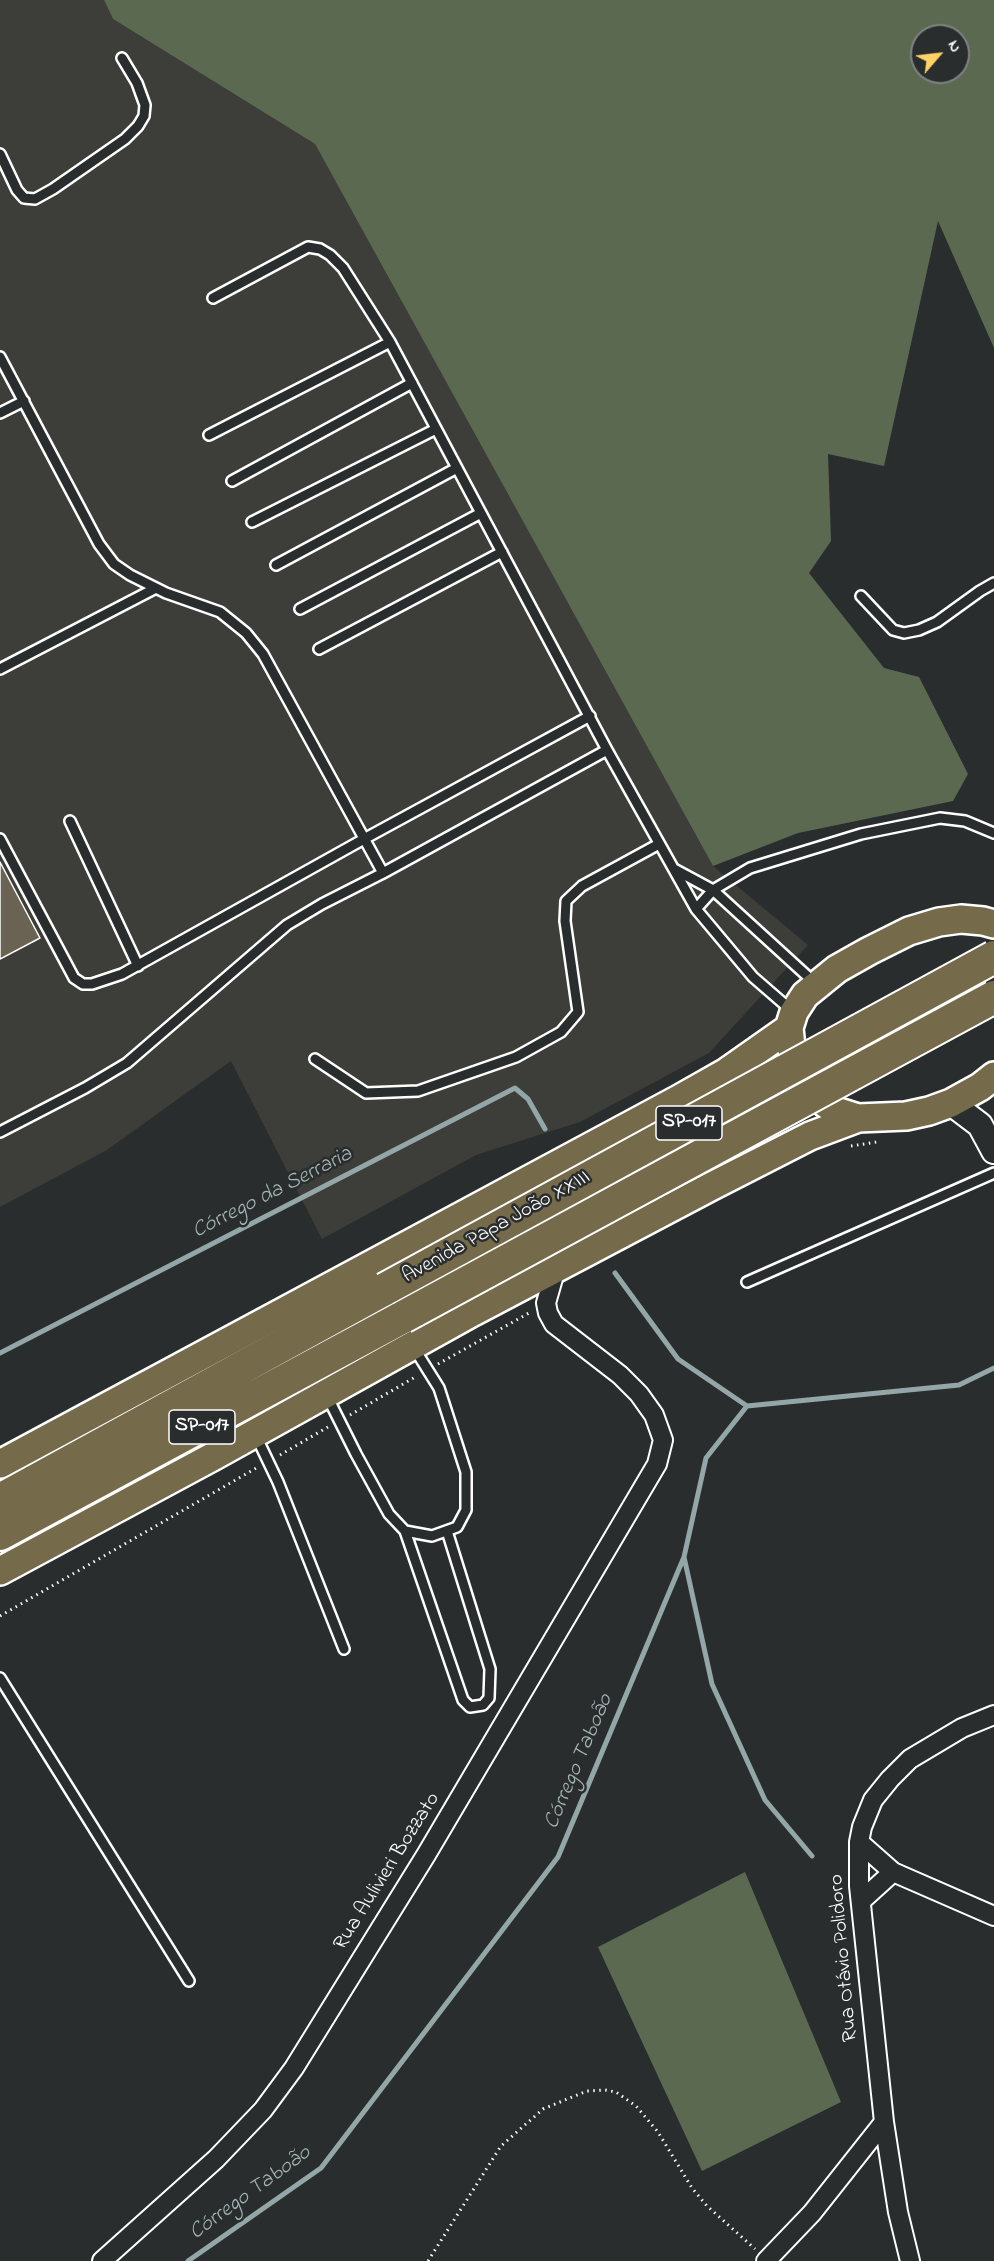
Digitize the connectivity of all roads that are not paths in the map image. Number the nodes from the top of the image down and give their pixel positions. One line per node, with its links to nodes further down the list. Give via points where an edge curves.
1 (122, 58): 2 (lane, via 145,105 144,117 125,139 34,199 24,198 17,190)
2 (0, 154)
3 (213, 298): 4 (lane, via 308,247 320,249 343,268)
4 (390, 342): 6 (lane); 10 (lane)
5 (0, 357): 7 (lane)
6 (412, 383): 9 (lane); 12 (lane)
7 (24, 401): 8 (lane); 18 (lane, via 99,544 114,564)
8 (0, 413)
9 (436, 429): 11 (lane); 14 (lane)
10 (209, 435)
11 (457, 468): 13 (lane); 16 (lane)
12 (232, 481)
13 (481, 513): 15 (lane); 20 (lane)
14 (252, 522)
15 (502, 552): 21 (lane); 23 (lane)
16 (276, 565)
17 (994, 583): 19 (lane, via 937,622 904,633 893,630)
18 (156, 588): 22 (lane); 27 (lane, via 220,612 246,633 279,681)
19 (861, 596)
20 (300, 609)
21 (319, 649)
22 (0, 669)
23 (590, 716): 24 (lane); 27 (lane)
24 (607, 750): 29 (lane); 31 (lane)
25 (70, 821): 36 (lane)
26 (994, 832): 32 (lane, via 965,821 940,818 913,822 785,856 750,868)
27 (364, 838): 31 (lane); 36 (lane)
28 (0, 839): 36 (lane, via 74,978 92,984)
29 (659, 844): 30 (lane); 40 (lane, via 582,886 566,901 565,921 578,1012 561,1032 516,1057 418,1091 366,1093)
30 (675, 869): 32 (lane); 33 (lane)
31 (383, 873): 45 (lane, via 287,925 127,1063)
32 (713, 890): 33 (lane); 37 (lane)
33 (696, 909): 39 (lane)
34 (990, 920): 37 (main road, Avenida Papa João XXIII, via 961,919 909,931)
35 (994, 957): 54 (highway, Avenida Papa João XXIII / SP-017, bridge)
36 (138, 966)
37 (816, 984): 39 (main road, Avenida Papa João XXIII)
38 (994, 997): 50 (highway, Avenida Papa João XXIII / SP-017, bridge)
39 (791, 1020): 43 (main road, via 791,1047 801,1075 818,1098 836,1111); 53 (main road, Avenida Papa João XXIII, via 734,1067 679,1099)
40 (315, 1059)
41 (987, 1082): 42 (main road); 44 (street)
42 (951, 1103): 43 (main road, via 906,1116); 44 (street)
43 (858, 1118): 48 (main road, Avenida Papa João XXIII, via 801,1140)
44 (980, 1125): 46 (street)
45 (0, 1131)
46 (994, 1151)
47 (994, 1173): 49 (lane)
48 (556, 1269): 50 (main road, Avenida Papa João XXIII); 69 (street, Rua Aulivieri Bozzato, via 546,1303 548,1313 554,1324 639,1394 654,1415 663,1440 657,1464 426,1855 294,2068 263,2110 216,2159)
49 (747, 1282)
50 (408, 1331): 51 (main road, Avenida Papa João XXIII); 56 (lane, via 438,1388 466,1472 466,1510 457,1527); 57 (highway, Avenida Papa João XXIII / SP-017)
51 (326, 1394): 52 (main road, Avenida Papa João XXIII); 55 (lane, via 389,1514)
52 (255, 1433): 58 (main road, Avenida Papa João XXIII); 59 (lane)
53 (0, 1464)
54 (0, 1500)
55 (405, 1530): 56 (lane, via 432,1536); 56 (lane, via 463,1701 470,1707 483,1705 489,1698 490,1669)
56 (447, 1531)
57 (0, 1534)
58 (0, 1571)
59 (344, 1649)
60 (0, 1678): 66 (lane)
61 (994, 1715): 62 (street, Rua Otávio Polidoro, via 938,1741 903,1765 873,1800)
62 (860, 1842): 63 (street); 64 (street, Rua Otávio Polidoro)
63 (893, 1872): 64 (street); 65 (street)
64 (861, 1901): 67 (street, Rua Otávio Polidoro)
65 (994, 1916)
66 (189, 1981)
67 (884, 2122): 68 (street, via 812,2213); 70 (street, Rua Otávio Polidoro)
68 (766, 2260)
69 (102, 2261)
70 (910, 2261)

